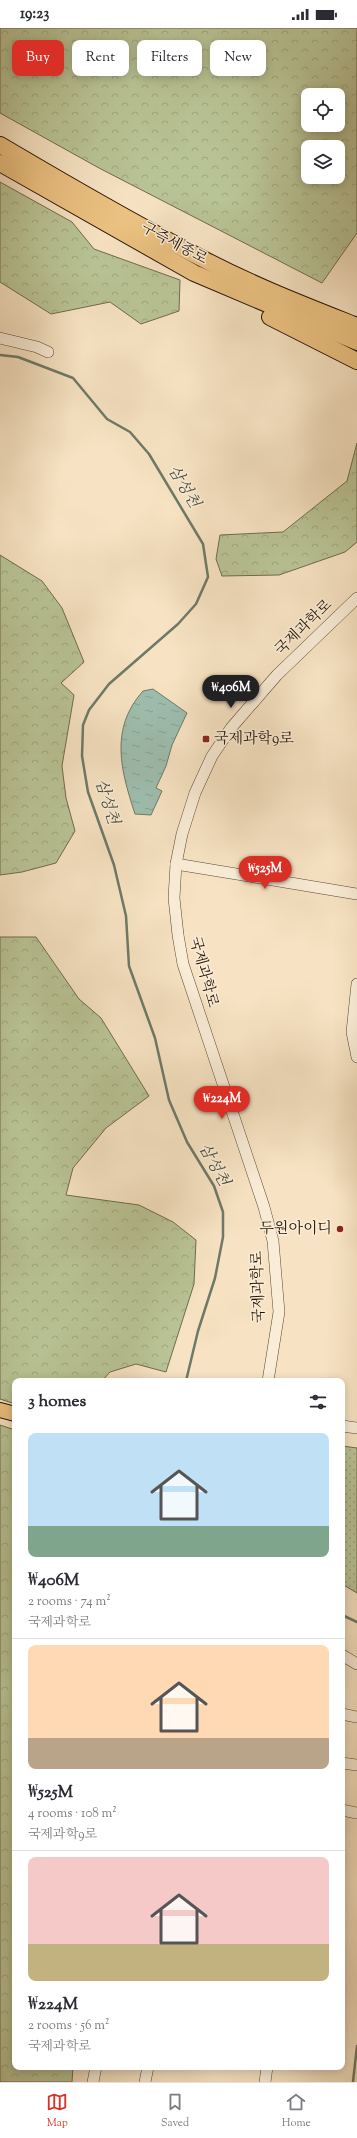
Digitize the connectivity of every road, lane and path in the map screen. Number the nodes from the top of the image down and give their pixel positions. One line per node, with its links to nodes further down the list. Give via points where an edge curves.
1 (0, 145): 3 (highway, 구즉세종로, via 111,210)
2 (0, 163): 4 (highway, 구즉세종로)
3 (202, 259): 5 (highway); 6 (highway, 구즉세종로, via 274,293)
4 (194, 273): 8 (highway, 구즉세종로); 10 (highway, via 266,315)
5 (357, 315)
6 (357, 326)
7 (0, 338): 9 (street)
8 (357, 342)
9 (48, 352)
10 (357, 361)
11 (357, 598): 12 (street, 국제과학로, via 277,675 231,728 212,756 195,793)
12 (176, 864): 13 (street); 16 (street, 국제과학로, via 174,898 183,964 273,1241 279,1312)
13 (357, 894)
14 (357, 984): 15 (street, via 352,1032)
15 (357, 1057)
16 (268, 1378)
17 (0, 1410): 18 (main road)
18 (12, 1413)
19 (345, 1426): 20 (street)
20 (357, 1428)
21 (345, 1660): 22 (street)
22 (357, 1664)
23 (345, 1715): 24 (street)
24 (357, 1717)
25 (345, 1764): 26 (street)
26 (357, 1766)
27 (345, 1811): 28 (street)
28 (357, 1813)
29 (95, 2070): 32 (street)
30 (147, 2070): 33 (street)
31 (267, 2070): 34 (street)
32 (93, 2082)
33 (145, 2082)
34 (265, 2082)

